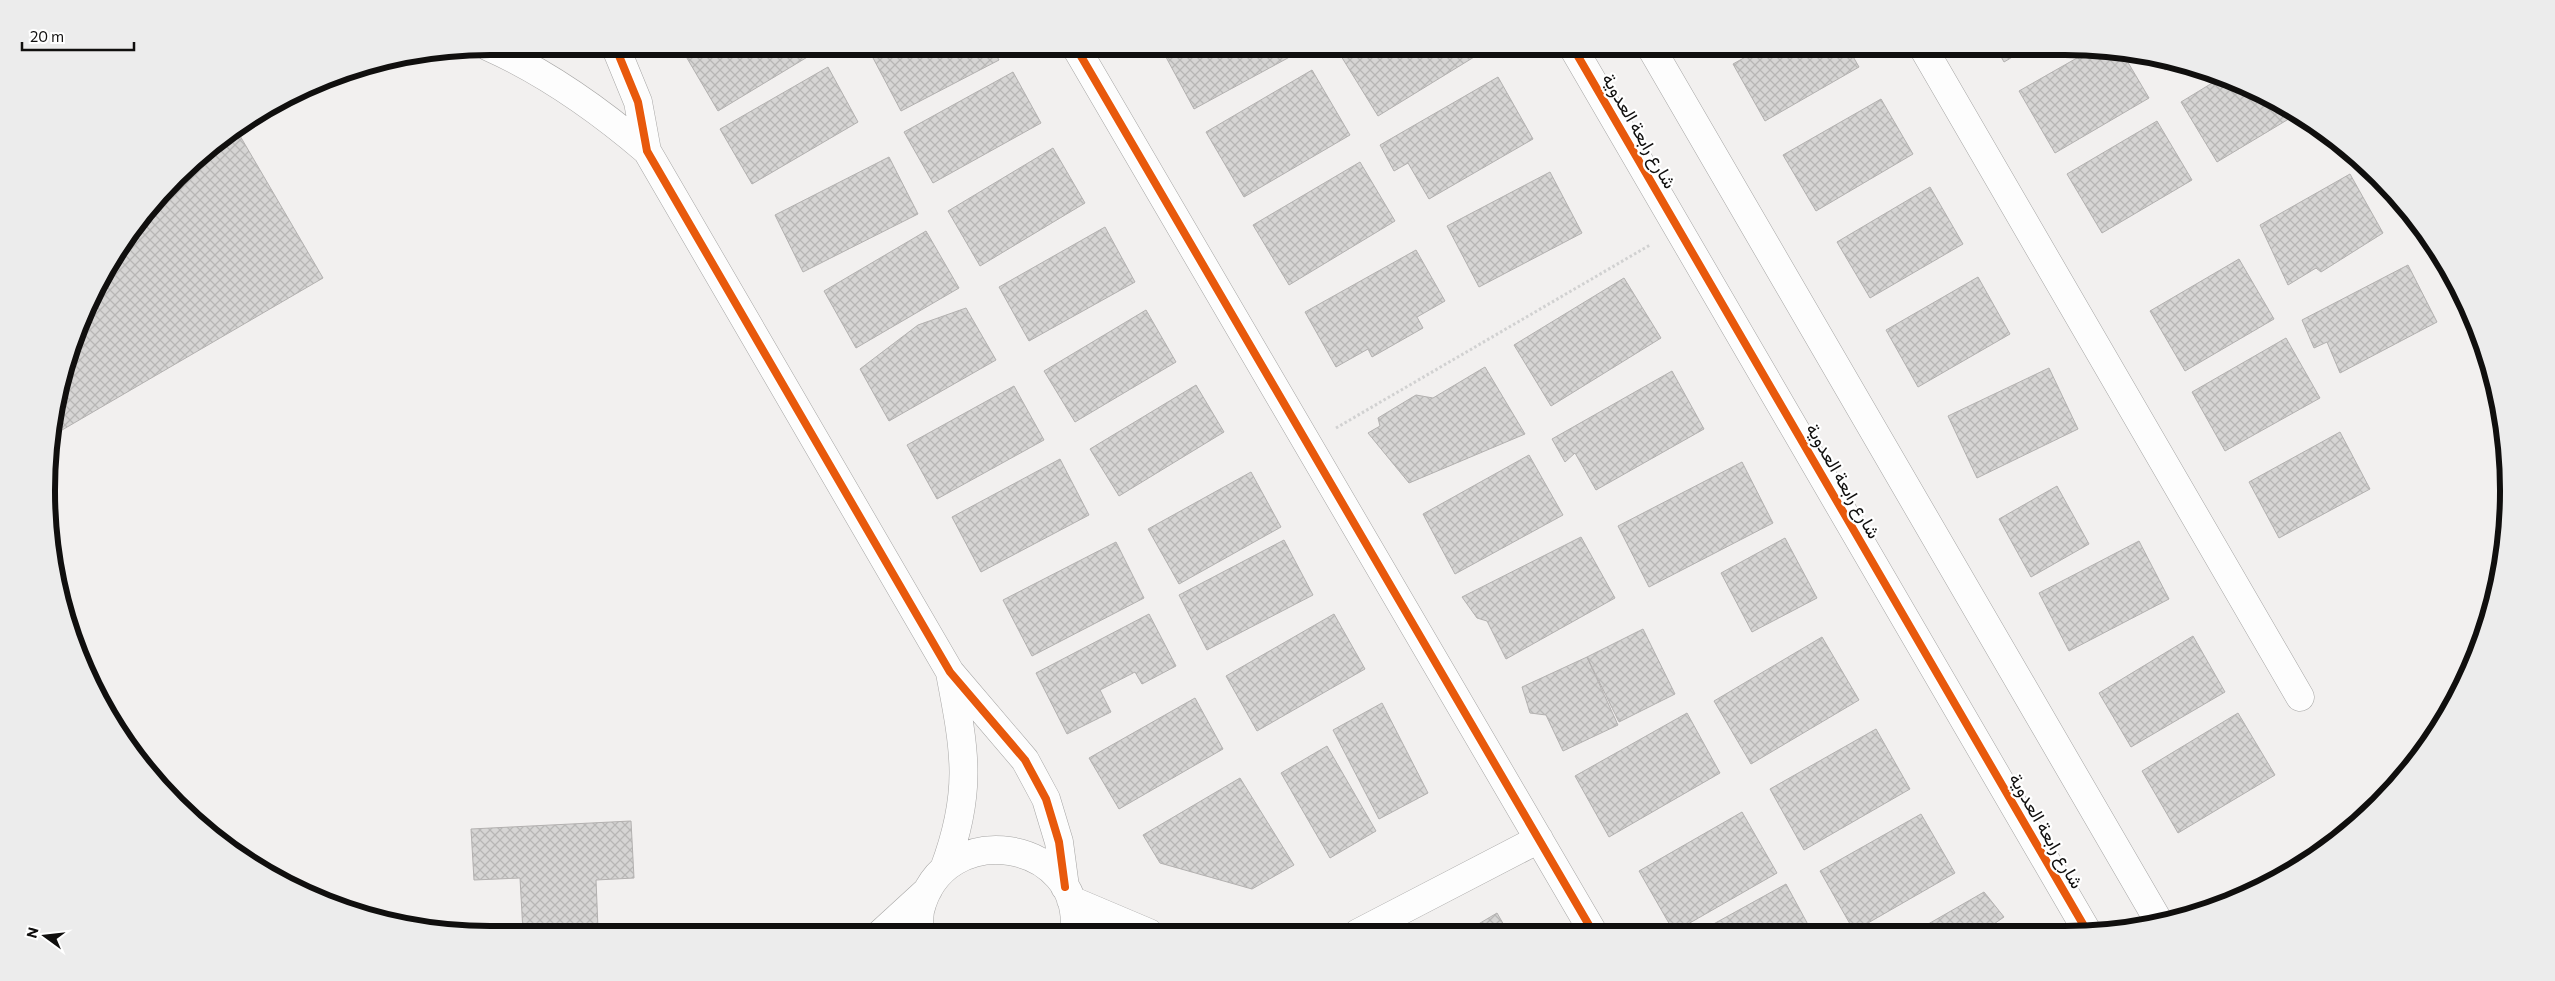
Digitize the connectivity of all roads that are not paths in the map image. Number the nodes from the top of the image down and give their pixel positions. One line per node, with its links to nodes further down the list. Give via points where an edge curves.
1 (505, 55): 7 (street, via 574,94)
2 (619, 55): 7 (street, via 638,102)
3 (1080, 55): 10 (street)
4 (1577, 55): 14 (street, شارع رابعة العدوية)
5 (1655, 55): 13 (street)
6 (1927, 55): 9 (street)
7 (647, 151): 8 (street)
8 (950, 672): 11 (street, via 962,737 963,804 956,837); 12 (street, via 1025,760 1046,799 1059,842)
9 (2300, 698)
10 (1538, 839): 19 (street); 20 (street)
11 (936, 879): 12 (street, via 971,854 986,849 1009,849 1031,856 1050,869); 15 (street); 16 (street, via 920,912)
12 (1068, 894): 17 (street); 18 (street)
13 (2156, 916)
14 (2084, 925)
15 (888, 926)
16 (919, 926)
17 (1076, 926)
18 (1134, 926)
19 (1371, 926)
20 (1589, 926)

